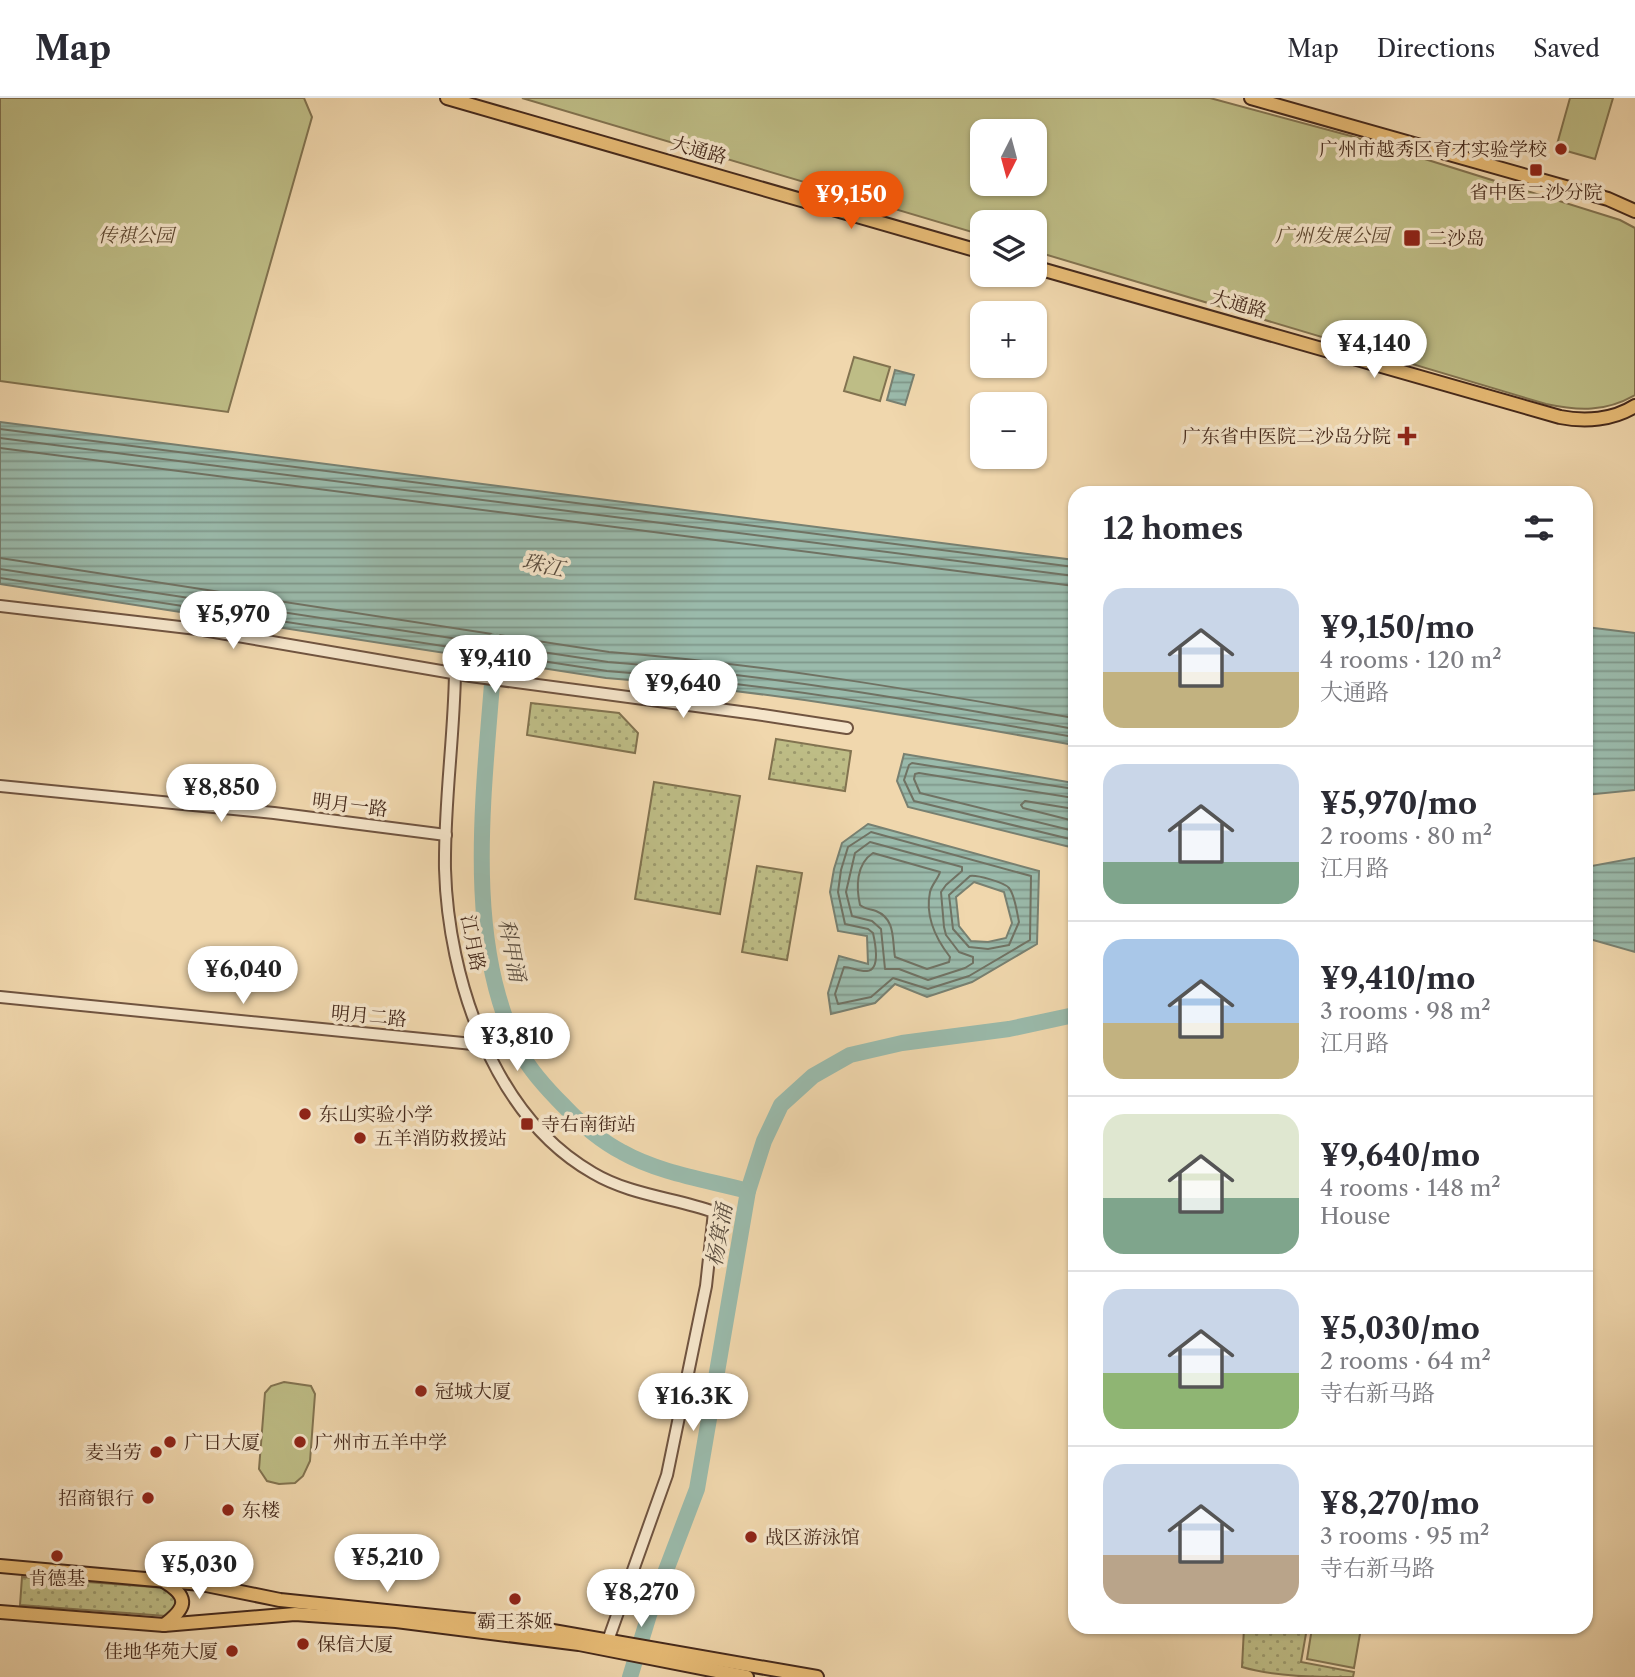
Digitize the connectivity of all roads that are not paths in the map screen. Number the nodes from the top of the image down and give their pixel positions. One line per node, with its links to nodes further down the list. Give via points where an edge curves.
1 (447, 98): 4 (main road, 大通路)
2 (1251, 98): 3 (main road)
3 (1635, 211)
4 (970, 249)
5 (1047, 271): 6 (main road, 大通路, via 1551,415 1590,420)
6 (1635, 406)
7 (0, 606): 8 (street, via 197,629)
8 (455, 673): 9 (street); 11 (street, 江月路)
9 (847, 728)
10 (0, 786): 11 (street, 明月一路)
11 (446, 835): 13 (street, 江月路, via 445,872 453,933 470,1010)
12 (0, 997): 13 (street, 明月二路)
13 (483, 1045): 18 (street, 江月路, via 534,1122 580,1166 614,1184 714,1212 706,1286 667,1475)
14 (0, 1566): 15 (main road)
15 (162, 1581): 17 (main road, via 180,1592 183,1601 178,1614); 18 (main road, via 280,1600 474,1619)
16 (0, 1612): 17 (main road)
17 (164, 1625): 18 (main road, via 315,1615)
18 (611, 1645): 19 (main road)
19 (658, 1654): 20 (main road); 21 (main road)
20 (747, 1677)
21 (817, 1677)

